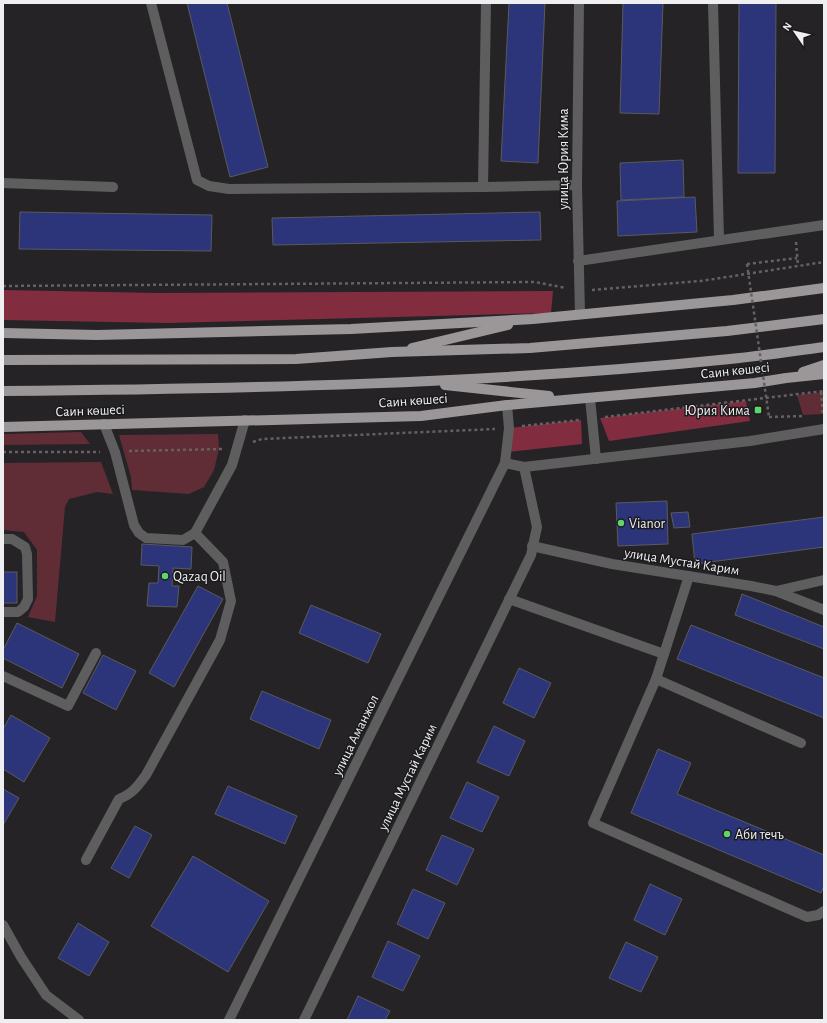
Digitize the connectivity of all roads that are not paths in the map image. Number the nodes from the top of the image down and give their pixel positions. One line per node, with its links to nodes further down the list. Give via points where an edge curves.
1 (151, 3): 8 (street, via 197,180 209,186 229,189)
2 (486, 3): 8 (street)
3 (579, 3): 6 (street, улица Юрия Кима)
4 (713, 3): 10 (street)
5 (3, 183): 7 (street)
6 (576, 185): 8 (street); 11 (street, улица Юрия Кима)
7 (113, 187)
8 (483, 187)
9 (824, 225): 10 (street)
10 (719, 240): 11 (street)
11 (578, 261): 13 (street, улица Юрия Кима)
12 (823, 289): 13 (main road)
13 (580, 314): 14 (main road)
14 (533, 319): 16 (main road, via 351,329 97,335); 18 (main road)
15 (824, 319): 18 (main road, via 727,331 530,348)
16 (3, 333)
17 (824, 347): 23 (main road, Саин көшесі, via 730,359 532,376)
18 (392, 352): 19 (main road, via 296,359)
19 (3, 360)
20 (824, 365): 22 (main road)
21 (824, 374): 22 (main road, Саин көшесі)
22 (786, 378): 25 (main road, Саин көшесі)
23 (416, 382): 24 (main road, Саин көшесі); 26 (main road)
24 (3, 391)
25 (590, 398): 26 (main road, Саин көшесі); 32 (street)
26 (572, 399): 27 (main road, Саин көшесі)
27 (507, 405): 28 (main road, Саин көшесі, via 421,416); 33 (street, улица Аманжол, via 509,428)
28 (245, 420): 29 (main road, Саин көшесі); 35 (street, via 232,465)
29 (104, 424): 30 (main road, Саин көшесі); 35 (street, via 115,452 134,525 139,533 146,538 183,540)
30 (3, 427)
31 (824, 429): 32 (street, via 750,441)
32 (596, 459): 34 (street)
33 (505, 463): 34 (street); 53 (street, улица Аманжол)
34 (524, 467): 37 (street, улица Мустай Карим, via 537,527)
35 (195, 533): 49 (street, via 223,562 231,601 220,640 146,775 130,794 119,799)
36 (3, 539): 43 (street, via 12,539 24,547 28,554 28,599 18,612)
37 (532, 546): 38 (street, улица Мустай Карим, via 612,564); 41 (street, улица Мустай Карим, via 531,555)
38 (689, 576): 40 (street, улица Мустай Карим); 45 (street)
39 (824, 580): 40 (street)
40 (776, 591): 42 (street, улица Мустай Карим)
41 (509, 599): 45 (street); 54 (street, улица Мустай Карим)
42 (824, 610)
43 (3, 612)
44 (96, 652): 46 (street, via 68,706)
45 (664, 654): 47 (street)
46 (3, 676)
47 (656, 679): 48 (street); 50 (street, via 593,824 807,917)
48 (801, 742)
49 (86, 860)
50 (824, 911)
51 (3, 925): 52 (street, via 46,995)
52 (79, 1020)
53 (229, 1020)
54 (304, 1020)

